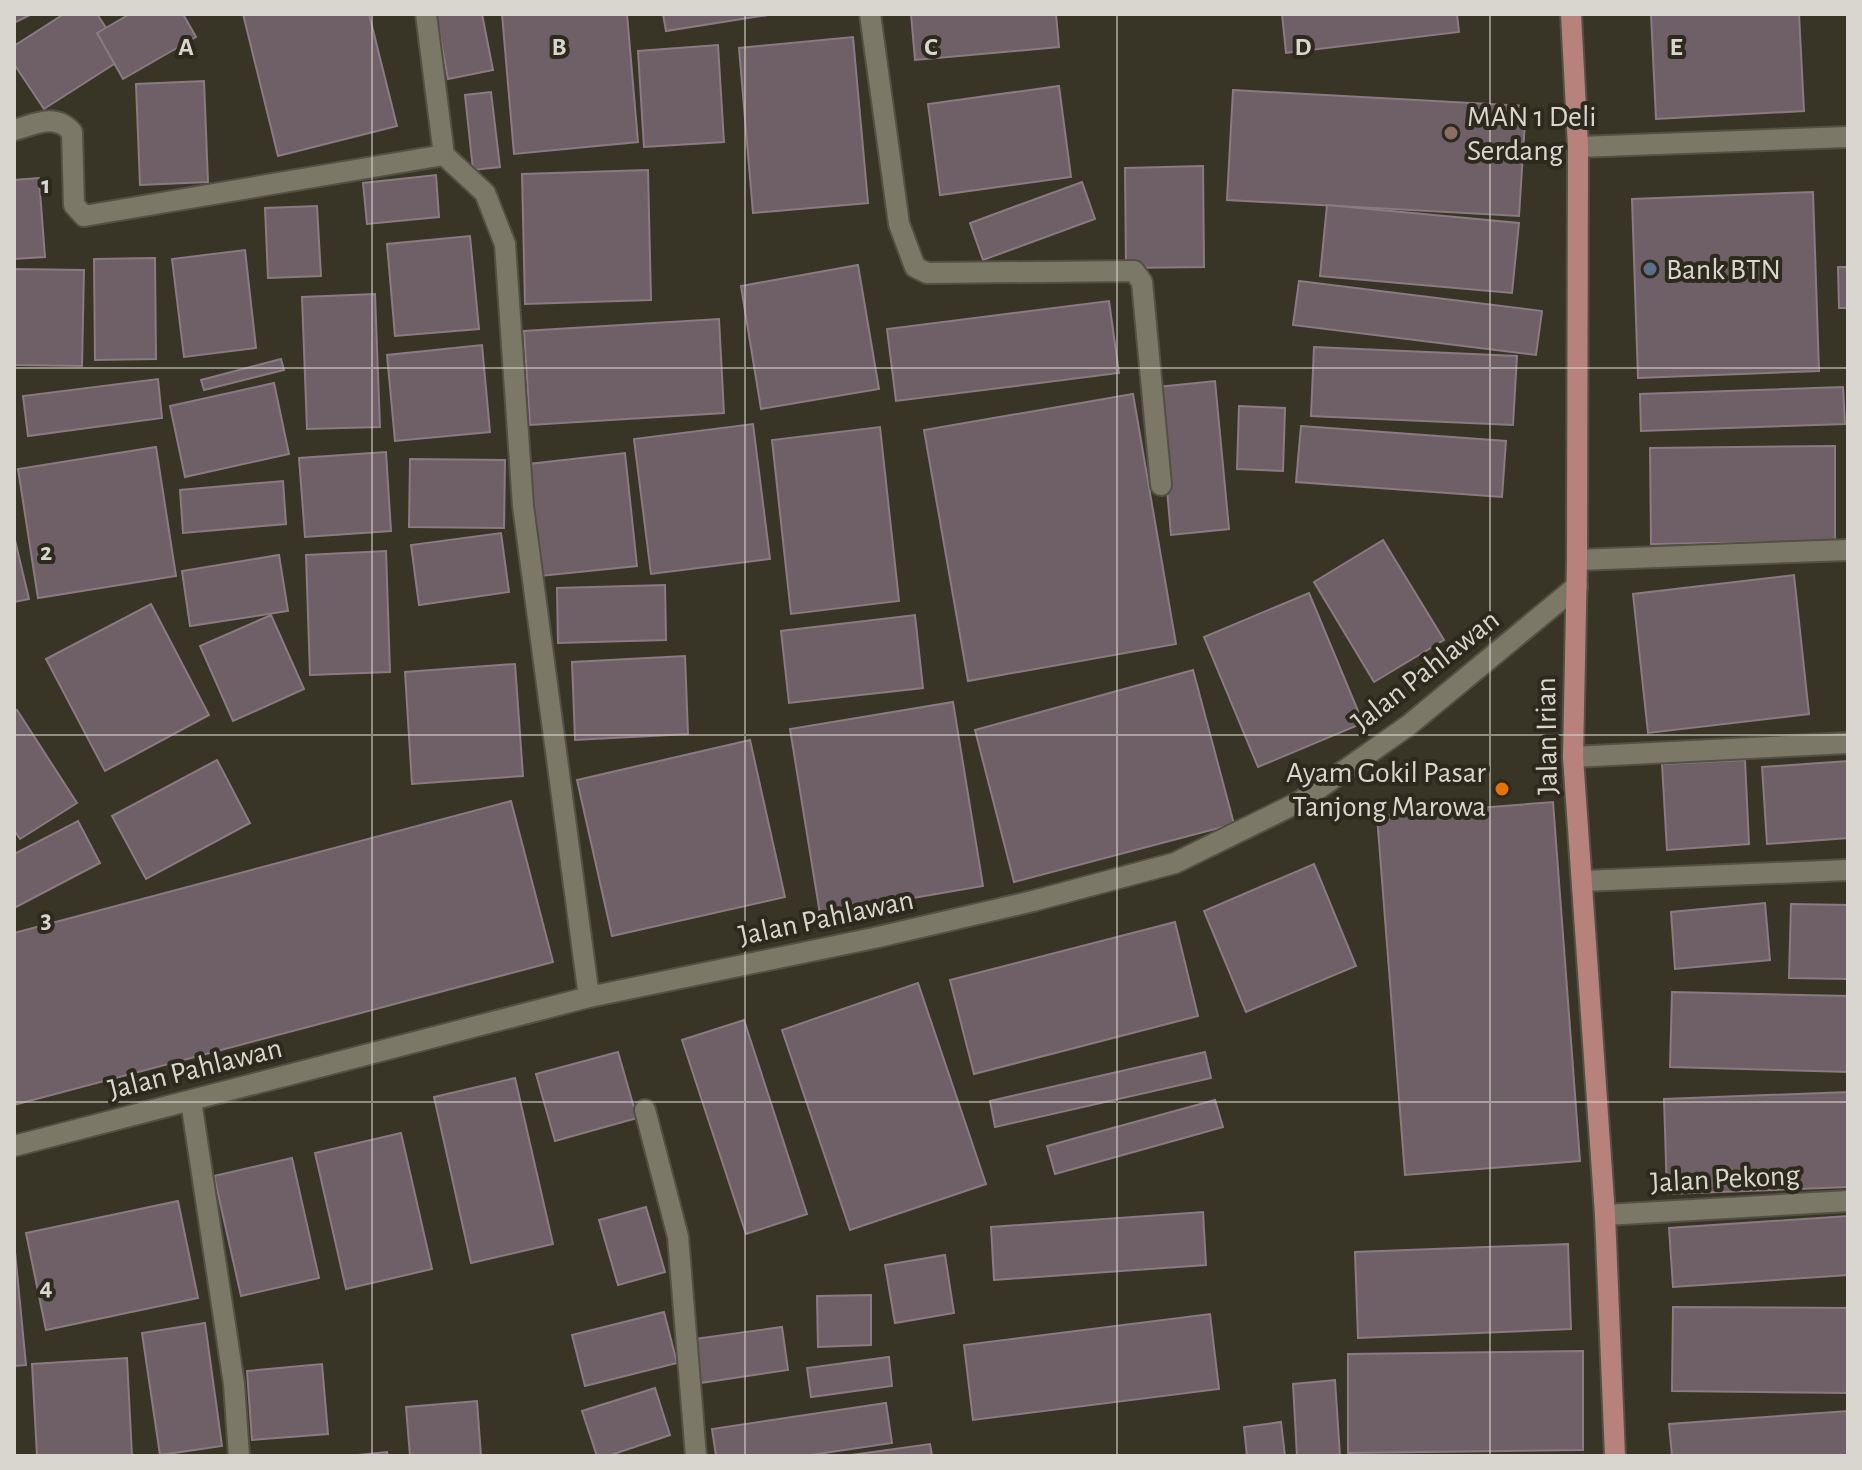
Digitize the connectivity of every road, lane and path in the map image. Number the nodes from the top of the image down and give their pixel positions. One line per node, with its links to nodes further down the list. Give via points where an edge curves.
1 (426, 14): 7 (street)
2 (870, 14): 8 (street, via 899,224 915,267 927,273 1134,271 1142,282)
3 (1571, 14): 6 (main road, Jalan Irian)
4 (14, 130): 7 (street, via 48,121 64,123 72,132 74,205 84,216)
5 (1848, 137): 6 (street)
6 (1578, 147): 10 (main road, Jalan Irian)
7 (444, 155): 16 (street, via 485,193 505,244 523,506)
8 (1161, 485)
9 (1848, 550): 10 (street)
10 (1577, 560): 11 (main road, Jalan Irian)
11 (1577, 586): 13 (main road, Jalan Irian); 16 (street, Jalan Pahlawan, via 1409,725 1301,801 1175,863 888,935)
12 (1848, 743): 13 (street)
13 (1573, 757): 15 (main road, Jalan Irian)
14 (1848, 870): 15 (street)
15 (1583, 881): 21 (main road, Jalan Irian)
16 (589, 997): 17 (street, Jalan Pahlawan)
17 (191, 1101): 19 (street, Jalan Pahlawan); 22 (street, via 234,1384)
18 (645, 1110): 23 (street, via 678,1237)
19 (14, 1146)
20 (1848, 1201): 21 (street, Jalan Pekong)
21 (1605, 1215): 24 (main road, Jalan Irian)
22 (239, 1456)
23 (696, 1456)
24 (1615, 1456)

